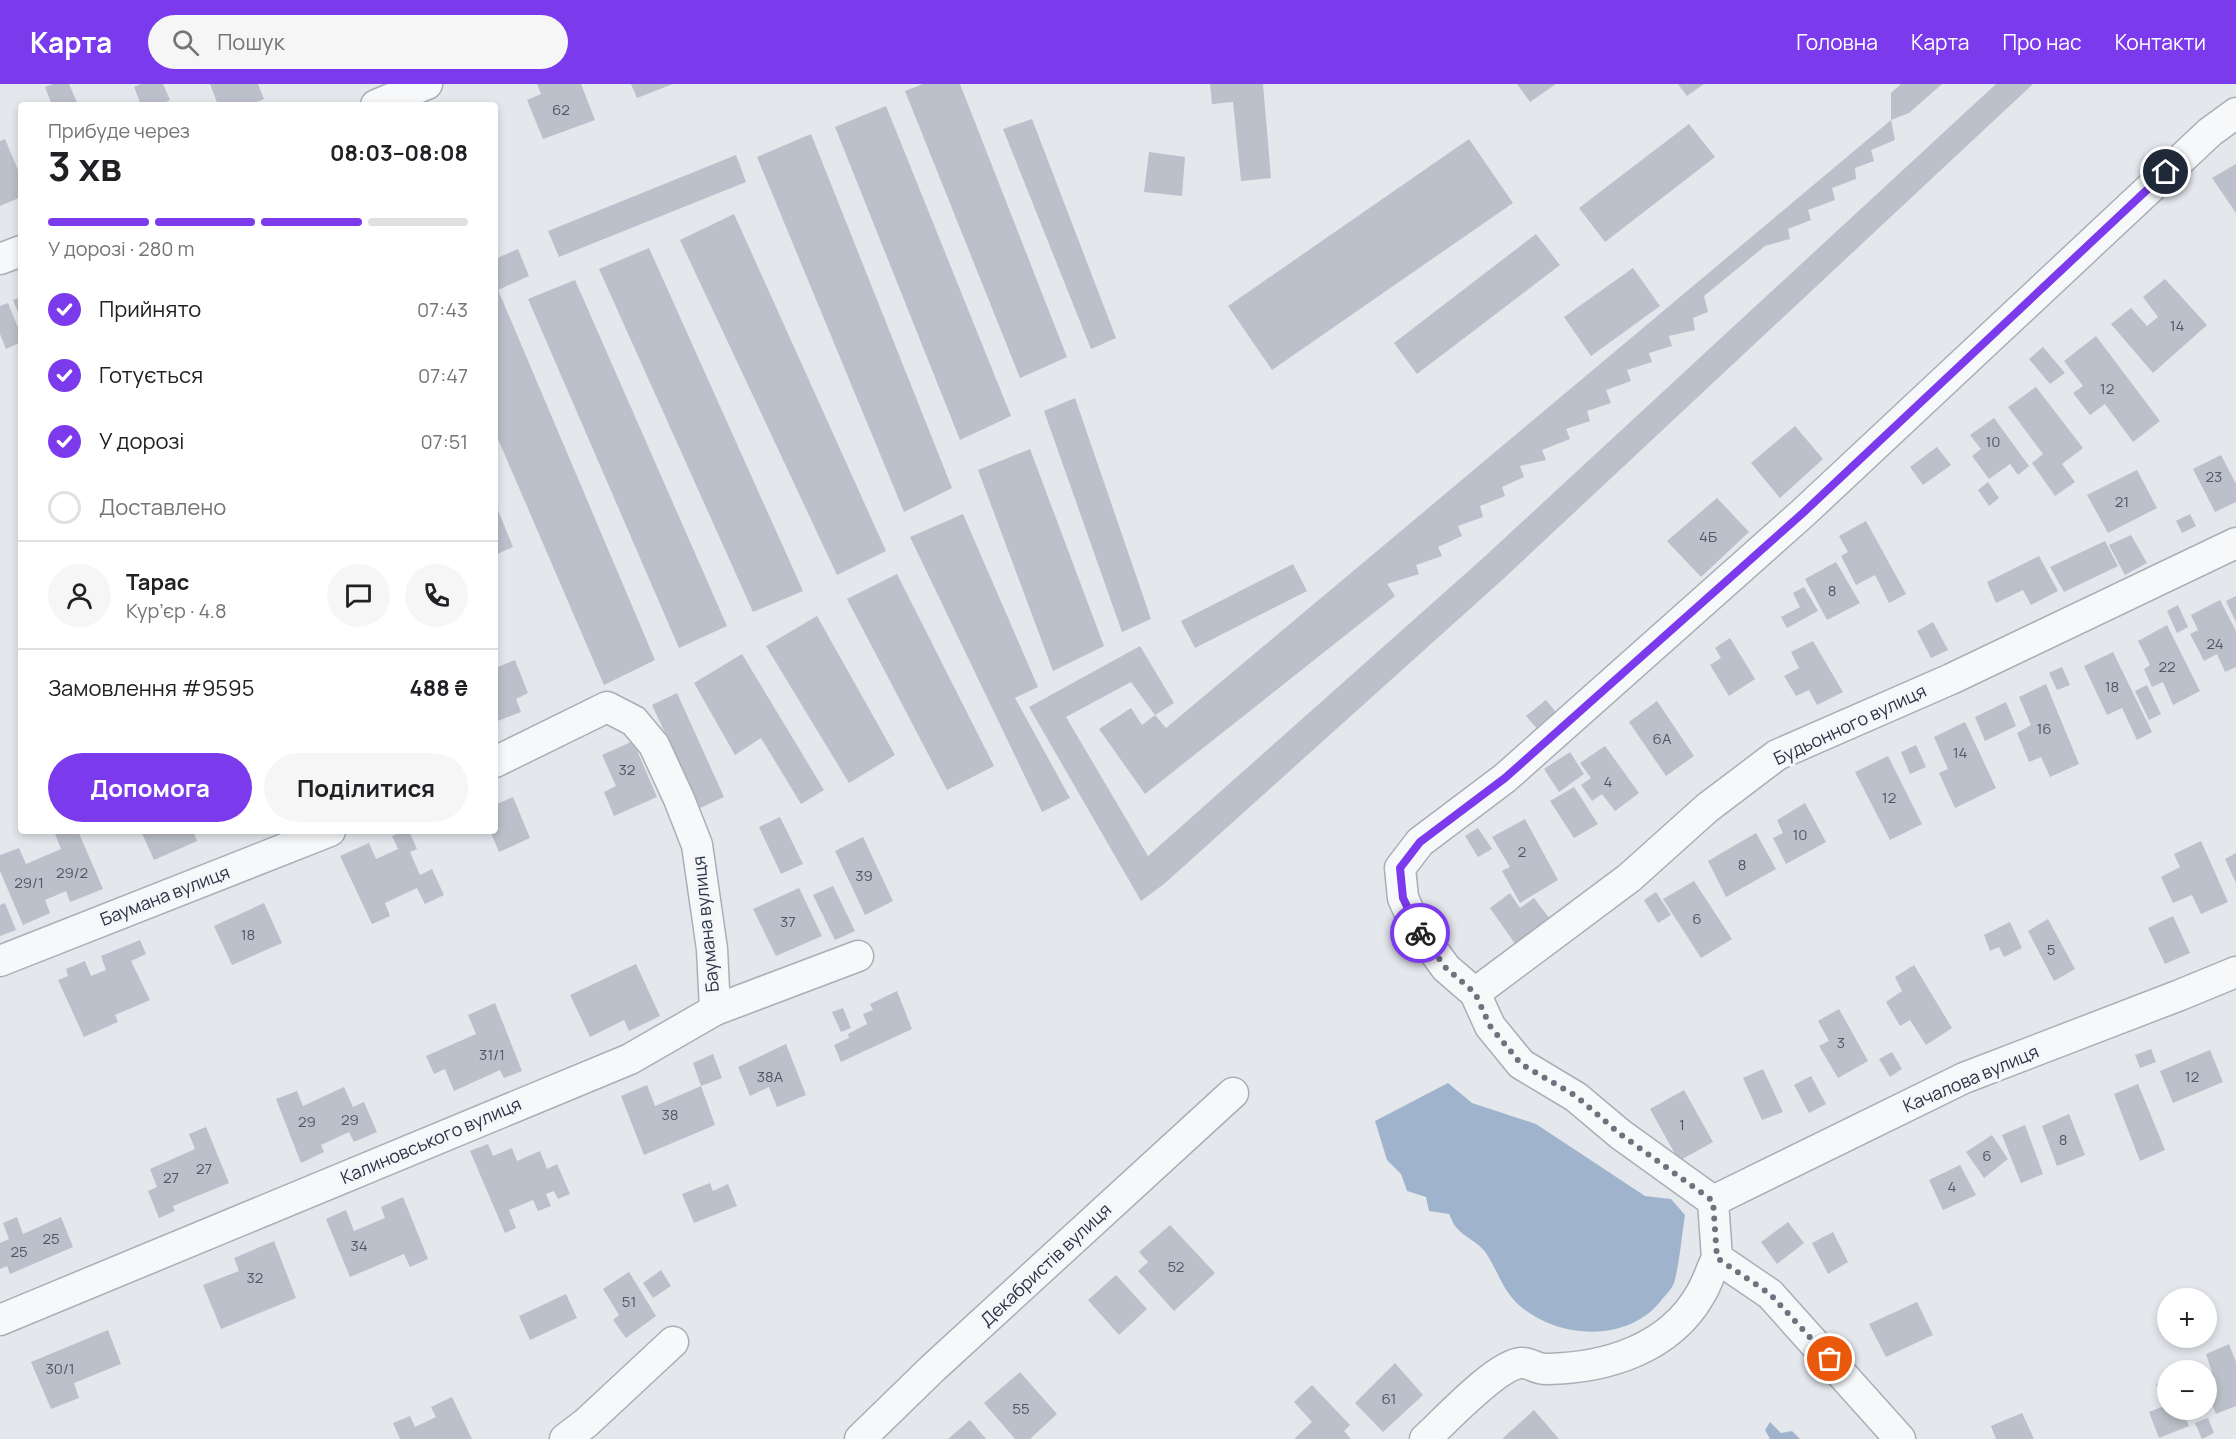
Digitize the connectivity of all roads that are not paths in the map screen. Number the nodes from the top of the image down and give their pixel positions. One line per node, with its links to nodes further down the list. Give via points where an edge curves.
1 (427, 84): 2 (street)
2 (383, 102)
3 (2236, 113): 12 (street, via 2210,132 1804,512 1505,778 1420,842 1400,868 1403,898 1416,927 1446,968)
4 (18, 251): 5 (street)
5 (0, 259)
6 (2236, 543): 12 (street, Будьонного вулиця, via 1951,679 1777,755 1707,808 1629,878)
7 (498, 761): 13 (street, Баумана вулиця, via 607,707 634,721 654,745 697,845 712,949)
8 (322, 834): 10 (street, Баумана вулиця)
9 (858, 956): 13 (street, Калиновського вулиця)
10 (0, 961)
11 (2236, 972): 15 (street, Качалова вулиця, via 1964,1078)
12 (1475, 993): 15 (street, via 1490,1026 1521,1064 1576,1096 1620,1134)
13 (715, 1010): 17 (street, Калиновського вулиця, via 630,1059)
14 (1233, 1093): 20 (street, Декабристів вулиця)
15 (1713, 1201): 16 (street)
16 (1717, 1258): 21 (street, via 1700,1296 1674,1328 1635,1354 1589,1366 1544,1370 1521,1363 1499,1371); 22 (street, via 1770,1294)
17 (0, 1320)
18 (673, 1342): 19 (street)
19 (565, 1439)
20 (860, 1439)
21 (1425, 1439)
22 (1900, 1439)

